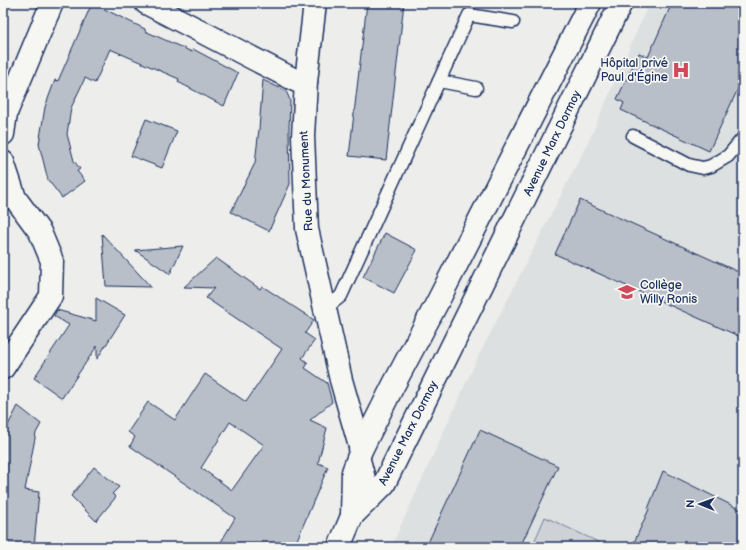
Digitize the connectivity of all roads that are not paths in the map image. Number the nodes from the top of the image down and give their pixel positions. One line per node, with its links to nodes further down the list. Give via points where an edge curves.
1 (52, 3): 10 (main road)
2 (146, 3): 8 (main road, via 297,81)
3 (315, 3): 8 (main road, Rue du Monument)
4 (590, 3): 16 (main road)
5 (621, 3): 17 (main road, Avenue Marx Dormoy, via 384,484)
6 (513, 22): 7 (lane, via 469,15)
7 (439, 81): 9 (lane); 14 (lane, via 341,296)
8 (306, 82): 14 (main road, Rue du Monument, via 303,136 307,229)
9 (476, 88)
10 (4, 120)
11 (633, 136): 12 (lane, via 689,165 703,168 712,166 728,156)
12 (743, 138)
13 (3, 162): 15 (main road, via 15,198 40,232 52,261 51,296)
14 (326, 308): 16 (main road, Rue du Monument, via 341,380)
15 (3, 368)
16 (361, 450): 17 (main road, via 353,472)
17 (352, 516): 18 (main road)
18 (339, 547)

